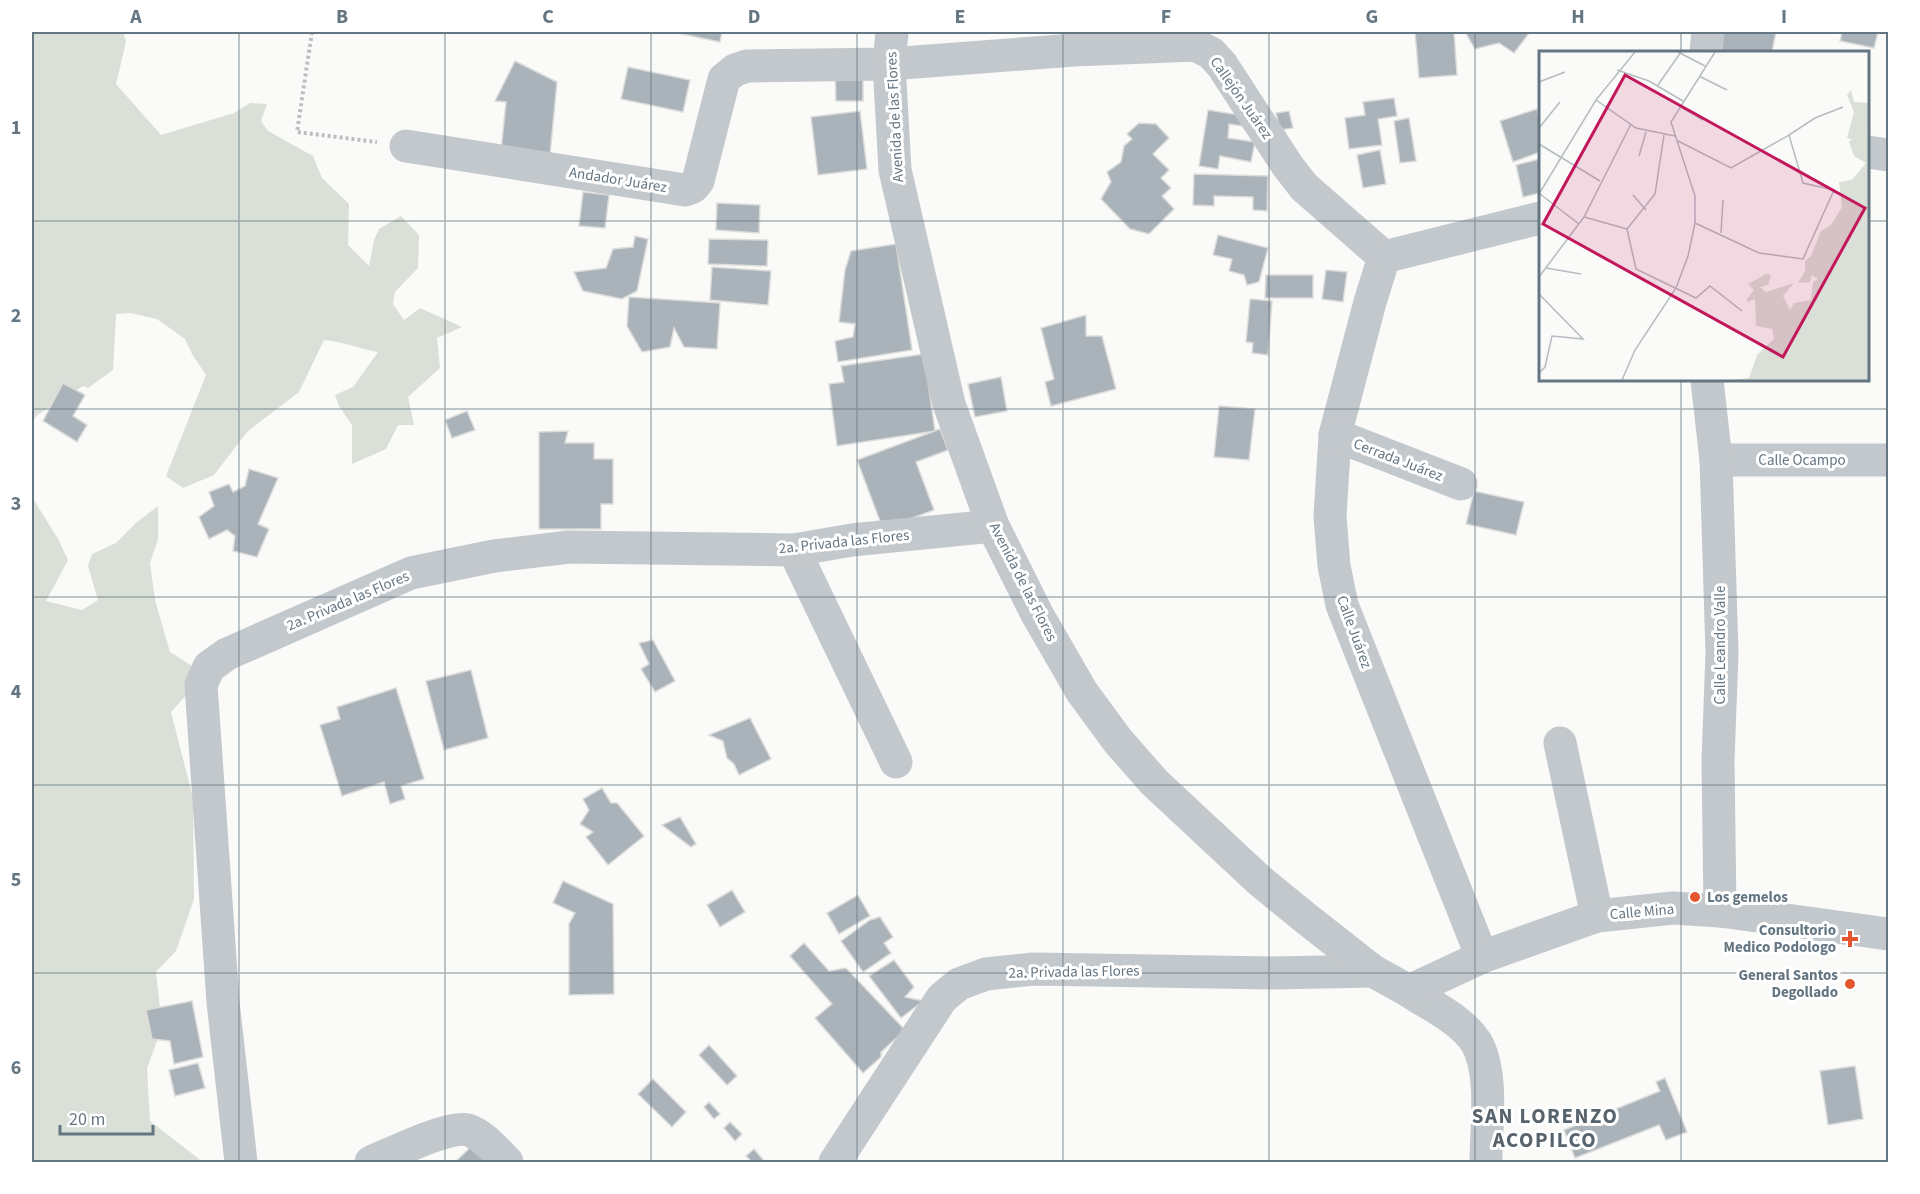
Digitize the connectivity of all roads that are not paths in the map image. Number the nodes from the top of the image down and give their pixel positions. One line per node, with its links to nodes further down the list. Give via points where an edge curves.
1 (892, 32): 4 (street, Avenida de las Flores)
2 (1708, 32): 3 (street)
3 (1706, 51)
4 (889, 64): 5 (street, Andador Juárez, via 747,66 735,70 724,79 698,181 685,190); 9 (street, Callejón Juárez, via 1195,45 1211,53 1222,65 1304,187); 15 (street, Avenida de las Flores, via 895,170 950,404)
5 (406, 146)
6 (1869, 152): 7 (street)
7 (1888, 155)
8 (1539, 218): 9 (street)
9 (1384, 257): 11 (street, Calle Juárez)
10 (1707, 381): 12 (street, Calle Leandro Valle)
11 (1335, 435): 14 (street, Cerrada Juárez); 22 (street, Calle Juárez, via 1330,516 1342,605)
12 (1716, 460): 13 (street, Calle Ocampo); 19 (street, Calle Leandro Valle, via 1722,653)
13 (1888, 460)
14 (1461, 484)
15 (993, 526): 16 (street, 2a. Privada las Flores); 23 (street, Avenida de las Flores, via 1077,683 1118,741 1154,782 1259,880)
16 (794, 550): 18 (street); 25 (street, 2a. Privada las Flores, via 569,547 494,556 411,573 227,654 209,666 201,685 223,1002)
17 (1560, 743): 20 (street)
18 (896, 762)
19 (1720, 911): 20 (street, Calle Mina, via 1673,908); 21 (street, Calle Mina)
20 (1597, 916): 22 (street, Calle Mina)
21 (1888, 934)
22 (1482, 957): 24 (street, Calle Mina)
23 (1373, 971): 24 (street, Avenida de las Flores); 28 (street, 2a. Privada las Flores, via 1033,969 986,974 959,984 942,998)
24 (1409, 991): 29 (street, Avenida de las Flores, via 1458,1023 1476,1042 1487,1095)
25 (241, 1162)
26 (371, 1162): 27 (street, via 443,1133 467,1130)
27 (507, 1162)
28 (835, 1162)
29 (1486, 1162)

